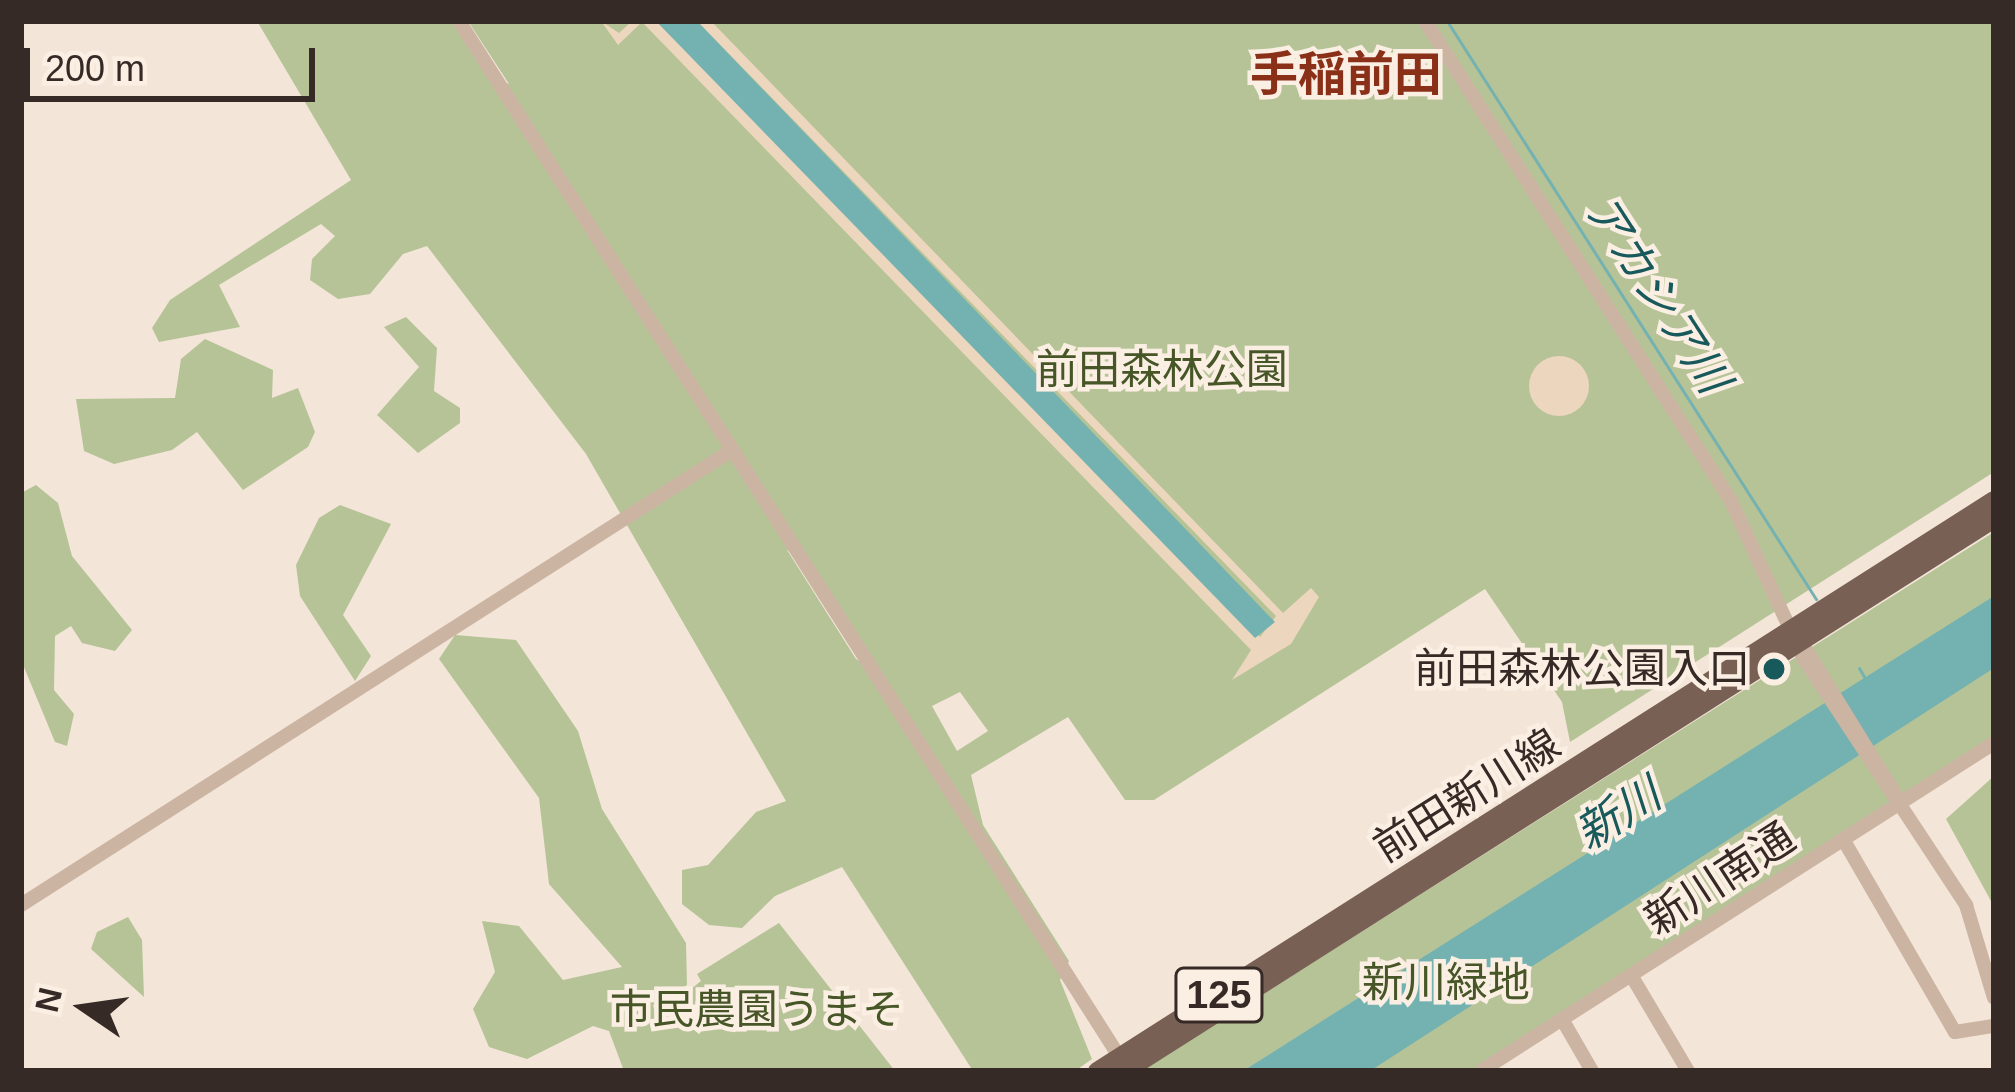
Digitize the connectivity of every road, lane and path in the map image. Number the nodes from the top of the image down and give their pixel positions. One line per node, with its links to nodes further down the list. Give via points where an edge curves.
1 (459, 21): 3 (street)
2 (1425, 21): 6 (street, via 1707,460)
3 (732, 450): 10 (street); 16 (street)
4 (1994, 500): 6 (main road, 前田新川線 / 125)
5 (1994, 519): 6 (main road, 前田新川線 / 125)
6 (1804, 646): 8 (street); 16 (main road, 前田新川線 / 125)
7 (1994, 743): 8 (street, 新川南通)
8 (1900, 802): 9 (street, 新川南通); 12 (street, via 1966,904)
9 (1843, 839): 11 (street, 新川南通); 14 (street, via 1954,1032)
10 (21, 905)
11 (1631, 975): 13 (street, 新川南通); 20 (street)
12 (1994, 998)
13 (1562, 1019): 15 (street, 新川南通); 19 (street)
14 (1994, 1026)
15 (1508, 1064): 18 (street, 新川南通)
16 (1125, 1066): 17 (main road, 前田新川線 / 125)
17 (1097, 1071)
18 (1481, 1071)
19 (1592, 1071)
20 (1688, 1071)

